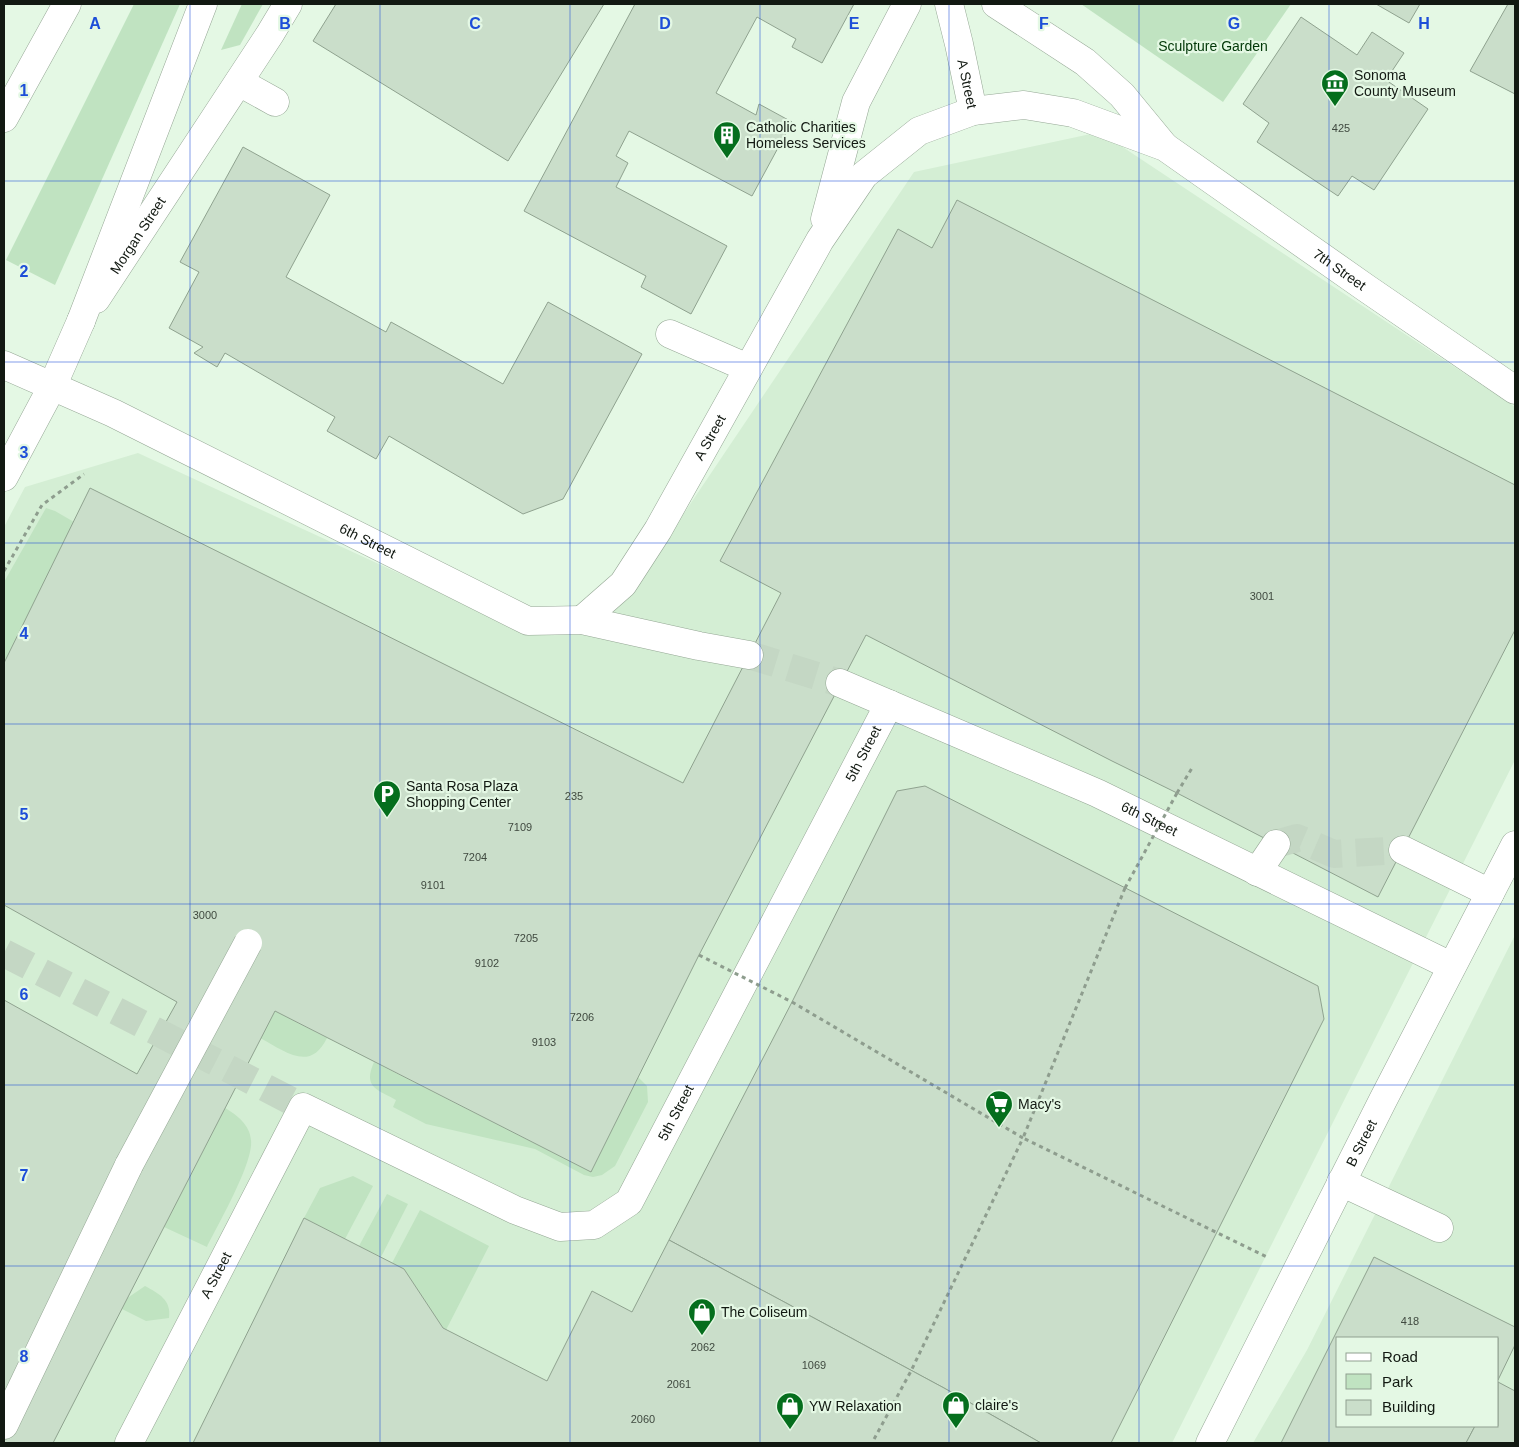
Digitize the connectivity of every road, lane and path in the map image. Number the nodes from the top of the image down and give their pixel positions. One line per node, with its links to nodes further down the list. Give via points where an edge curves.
1 (67, 4): 10 (main road)
2 (203, 4): 13 (main road)
3 (288, 4): 7 (main road, Morgan Street)
4 (907, 4): 12 (main road, A Street, via 856,102)
5 (949, 4): 9 (main road, A Street)
6 (996, 4): 11 (main road, 7th Street, via 1085,62 1122,95)
7 (239, 82): 8 (main road); 13 (main road, Morgan Street)
8 (276, 102)
9 (973, 111): 11 (main road, 7th Street, via 1024,105 1073,113); 12 (main road, A Street, via 919,131 864,175)
10 (4, 118)
11 (1165, 147): 18 (main road, 7th Street)
12 (820, 240): 16 (main road, A Street)
13 (81, 321): 17 (main road, Morgan Street)
14 (670, 334): 16 (main road)
15 (4, 365): 17 (main road, 6th Street)
16 (748, 368): 22 (main road, A Street, via 623,584)
17 (52, 387): 20 (main road, Morgan Street); 22 (main road, 6th Street, via 113,413 528,621)
18 (1515, 390)
19 (84, 474): 21 (path, via 42,505)
20 (4, 477)
21 (4, 571)
22 (582, 620): 23 (main road, 6th Street)
23 (749, 655)
24 (840, 683): 25 (main road, 6th Street)
25 (889, 704): 30 (main road, 6th Street, via 1097,794); 35 (main road, 5th Street, via 629,1202 594,1224 560,1226 515,1210)
26 (1192, 768): 36 (path, bridge, via 1126,888)
27 (1276, 844): 30 (main road)
28 (1515, 845): 31 (main road, B Street)
29 (1403, 850): 31 (main road)
30 (1257, 872): 34 (main road, 6th Street)
31 (1502, 881): 34 (main road, B Street)
32 (248, 943): 40 (main road, bridge, via 129,1164)
33 (699, 955): 36 (path, bridge, via 792,1002)
34 (1451, 966): 37 (main road, B Street)
35 (303, 1107): 41 (main road, A Street)
36 (1023, 1138): 39 (path); 42 (path, via 911,1371)
37 (1341, 1182): 38 (main road); 43 (main road, B Street)
38 (1439, 1228)
39 (1242, 1244)
40 (4, 1424)
41 (129, 1443)
42 (872, 1443)
43 (1210, 1443)

